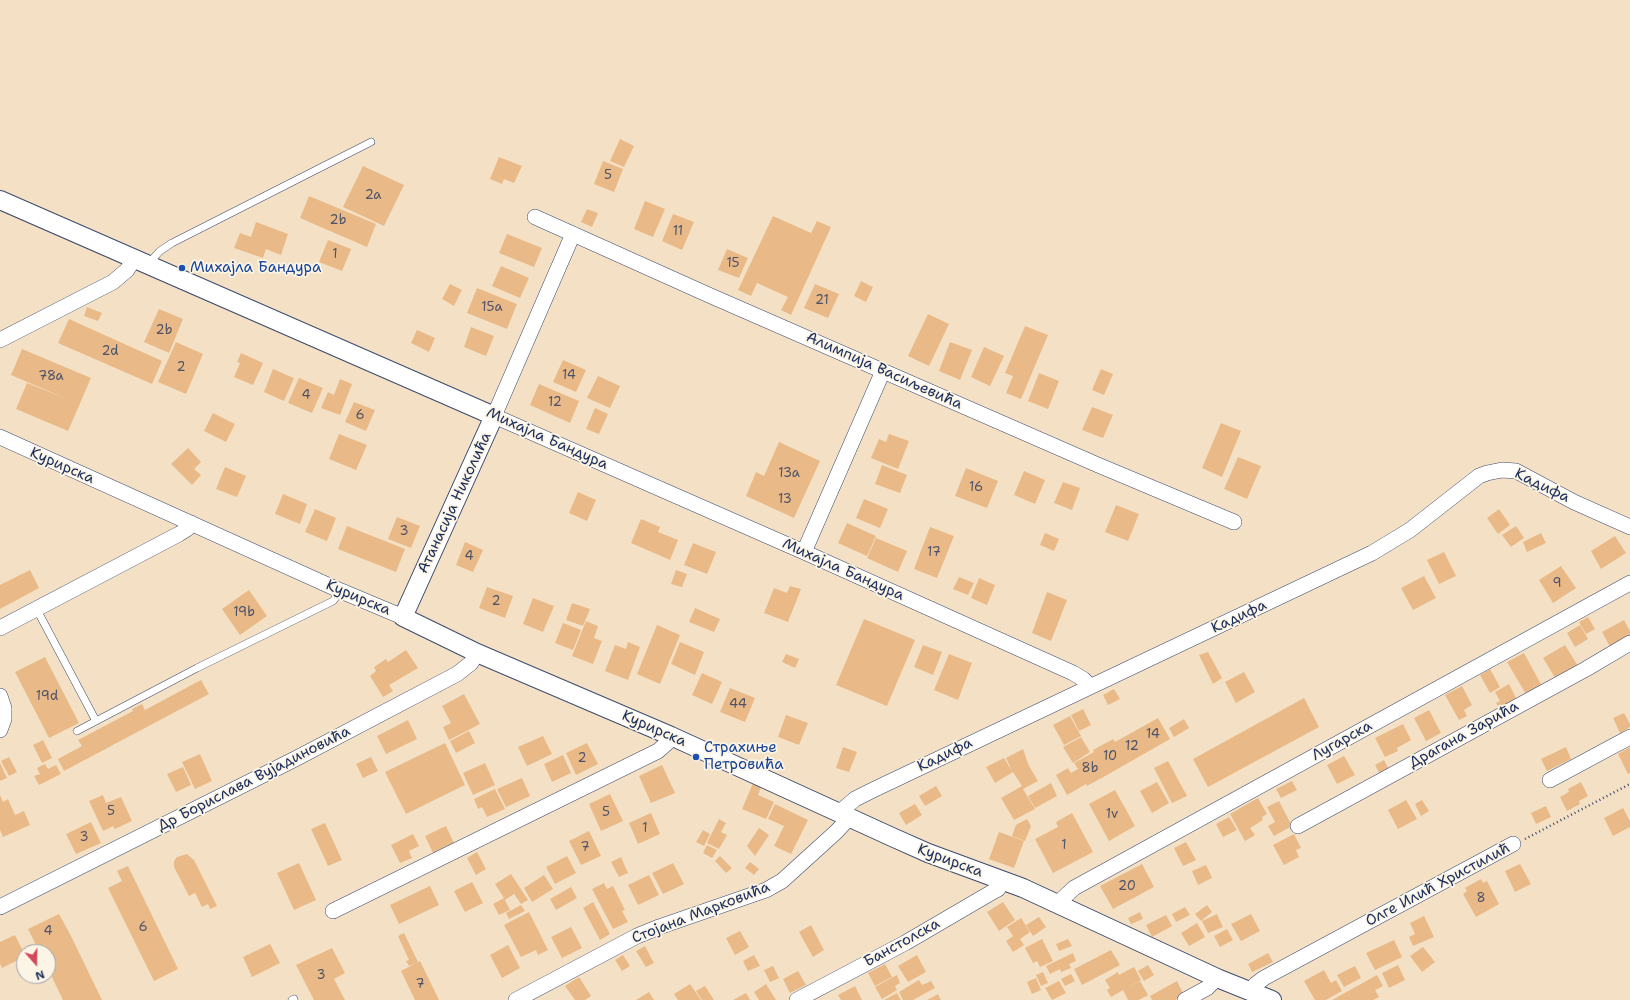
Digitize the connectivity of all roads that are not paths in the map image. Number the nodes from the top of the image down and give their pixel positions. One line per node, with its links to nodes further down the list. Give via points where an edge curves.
1 (371, 142): 5 (lane, via 172,243)
2 (0, 200): 5 (street, Михајла Бандура)
3 (535, 218): 4 (street, Алимпија Васиљевића)
4 (574, 234): 7 (street, Алимпија Васиљевића); 8 (street, Атанасија Николића)
5 (141, 262): 6 (street, via 113,282); 8 (street, Михајла Бандура)
6 (0, 340)
7 (883, 371): 10 (street, Алимпија Васиљевића); 13 (street)
8 (494, 416): 13 (street, Михајла Бандура); 17 (street, Атанасија Николића)
9 (0, 437): 11 (street, Курирска)
10 (1234, 522)
11 (191, 523): 15 (street, Курирска); 16 (street, via 179,534)
12 (1630, 527): 21 (street, Кадифа, via 1574,502 1516,471 1487,472 1410,530 1372,553)
13 (804, 552): 21 (street, Михајла Бандура, via 1073,673)
14 (1630, 582): 35 (street, Лугарска, via 1074,888)
15 (341, 592): 17 (street, Курирска); 23 (lane, via 333,601)
16 (36, 608): 18 (street); 23 (lane)
17 (403, 617): 20 (street, Курирска)
18 (0, 628)
19 (1630, 643): 30 (street, Драгана Зарића)
20 (477, 652): 26 (street, Курирска); 33 (street, Др Борислава Вујадиновића, via 471,663 457,674)
21 (1090, 686): 29 (street, Кадифа, via 855,799)
22 (0, 696): 24 (street, via 4,708)
23 (96, 721): 25 (lane)
24 (0, 730)
25 (77, 731)
26 (671, 736): 29 (street, Курирска); 37 (street, via 658,751)
27 (1630, 737): 28 (street)
28 (1550, 780)
29 (845, 815): 32 (street, Курирска, via 928,853); 40 (street, Стојана Марковића, via 836,832 782,881 766,890 638,936)
30 (1298, 826)
31 (1514, 844): 39 (street, Олге Илић Христилић, via 1264,978)
32 (1002, 880): 35 (street, Курирска); 41 (street, Банстолска, via 998,889 905,943)
33 (22, 895): 34 (street, Др Борислава Вујадиновића); 36 (street, Др Борислава Вујадиновића)
34 (0, 897)
35 (1057, 904): 38 (street, Курирска)
36 (0, 907)
37 (334, 911)
38 (1217, 978): 39 (street, Курирска); 42 (street, via 1207,988)
39 (1250, 991): 43 (street, Курирска)
40 (516, 1000)
41 (797, 1000)
42 (1185, 1000)
43 (1272, 1000)

